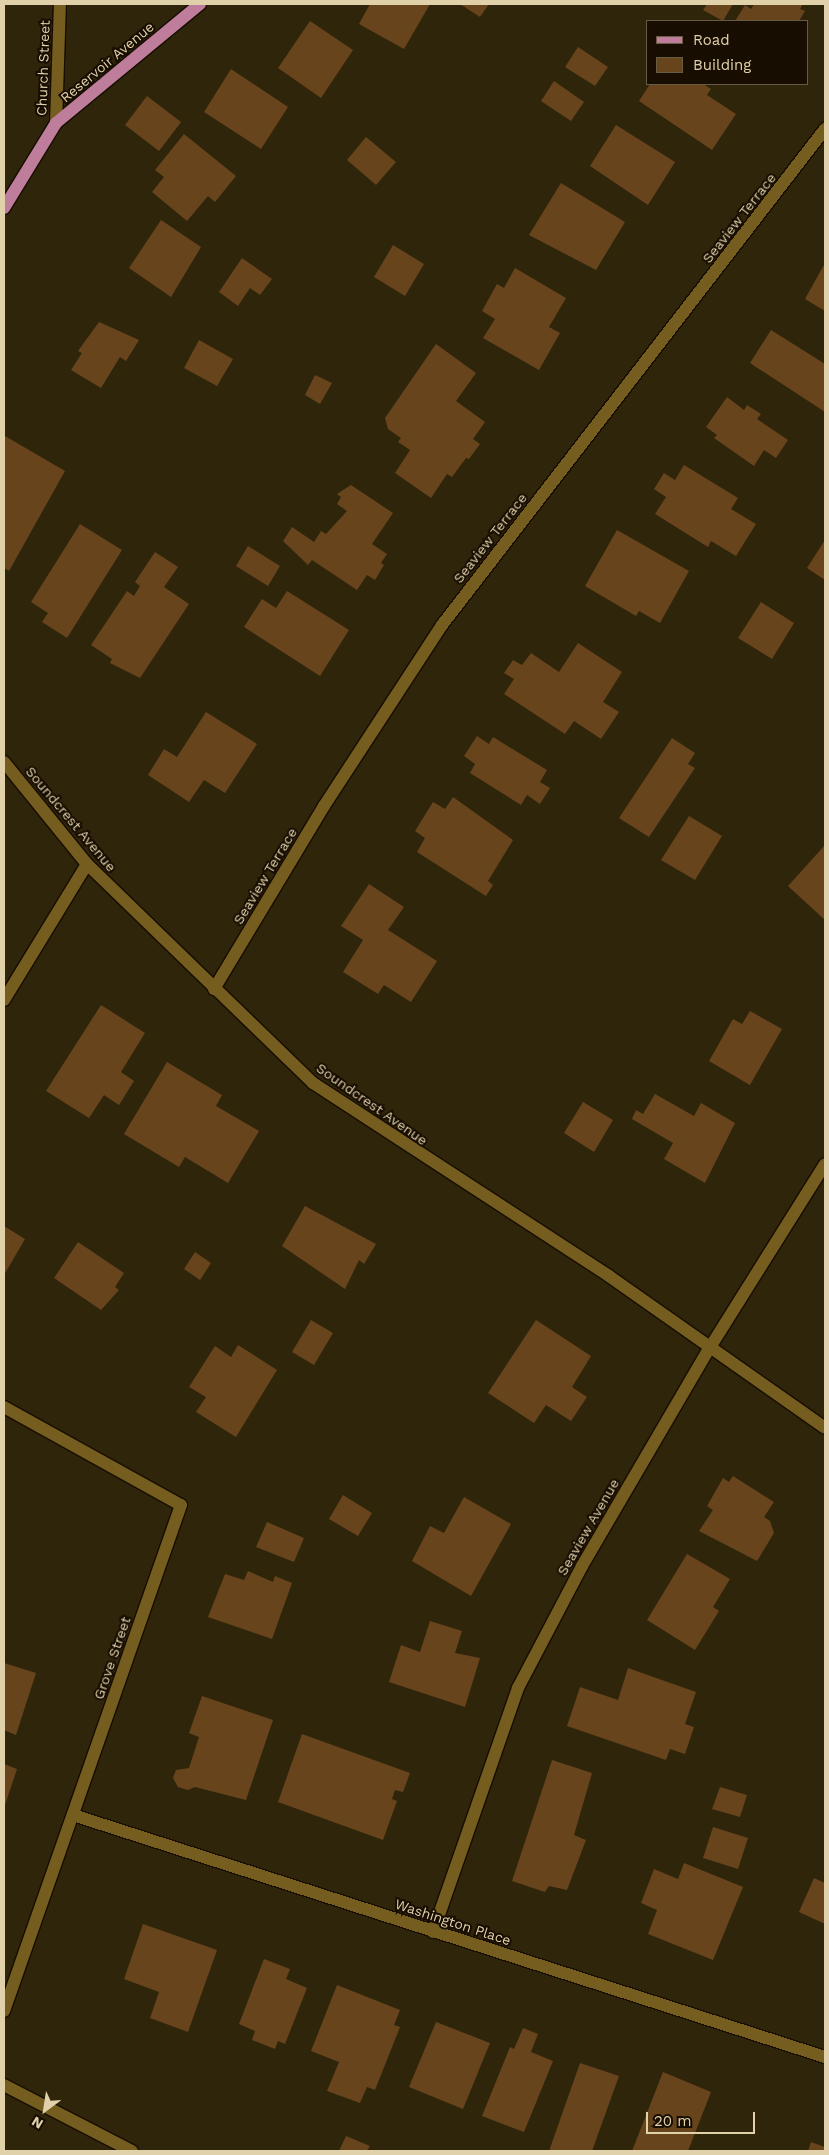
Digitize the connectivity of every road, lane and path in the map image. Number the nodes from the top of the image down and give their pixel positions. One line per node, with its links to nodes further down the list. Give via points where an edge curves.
1 (60, 4): 3 (street, Church Street)
2 (200, 4): 3 (main road, Reservoir Avenue)
3 (56, 123): 5 (main road, Church Street)
4 (825, 129): 8 (street, Seaview Terrace, via 442,625 324,806)
5 (4, 208)
6 (4, 762): 7 (street, Soundcrest Avenue)
7 (86, 864): 8 (street, Soundcrest Avenue); 9 (street)
8 (214, 990): 11 (street, Soundcrest Avenue, via 313,1083 608,1276)
9 (4, 1000)
10 (825, 1164): 11 (street, Seaview Avenue)
11 (709, 1348): 13 (street, Soundcrest Avenue); 15 (street, Seaview Avenue, via 582,1566 518,1688 493,1749)
12 (4, 1408): 14 (street, Grove Street, via 181,1505)
13 (825, 1428)
14 (72, 1815): 15 (street, Washington Place); 16 (street, Grove Street)
15 (433, 1932): 17 (street, Washington Place)
16 (4, 2012)
17 (825, 2057)
18 (4, 2085): 19 (street)
19 (132, 2151)

